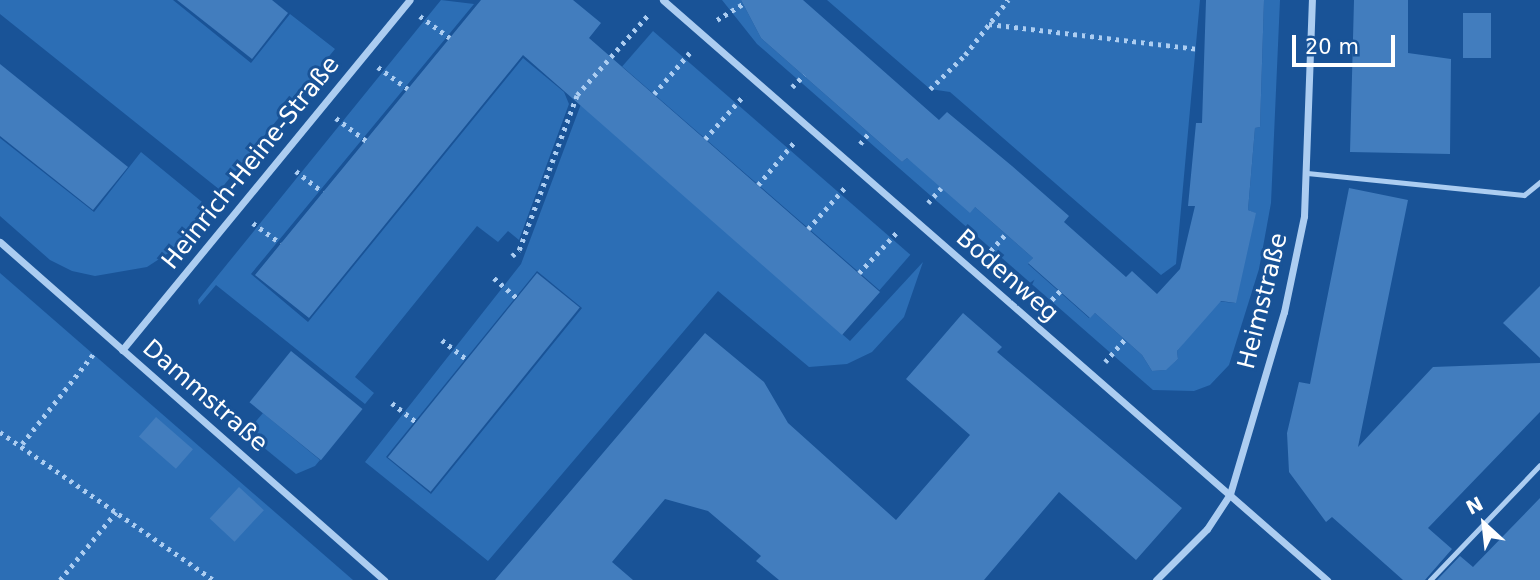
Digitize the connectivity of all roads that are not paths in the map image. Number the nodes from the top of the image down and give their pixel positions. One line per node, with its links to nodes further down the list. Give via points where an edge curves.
1 (663, 0): 9 (street, Bodenweg)
2 (1312, 0): 4 (street, Heimstraße)
3 (407, 3): 7 (street, Heinrich-Heine-Straße)
4 (1307, 173): 5 (lane, via 1524,195); 9 (street, Heimstraße, via 1304,216 1284,313)
5 (1540, 182)
6 (0, 242): 7 (street, Dammstraße)
7 (122, 350): 10 (street, Dammstraße)
8 (1540, 465): 13 (lane)
9 (1230, 494): 11 (street, Heimstraße, via 1207,529); 12 (street, Bodenweg)
10 (384, 580)
11 (1156, 580)
12 (1327, 580)
13 (1430, 580)

